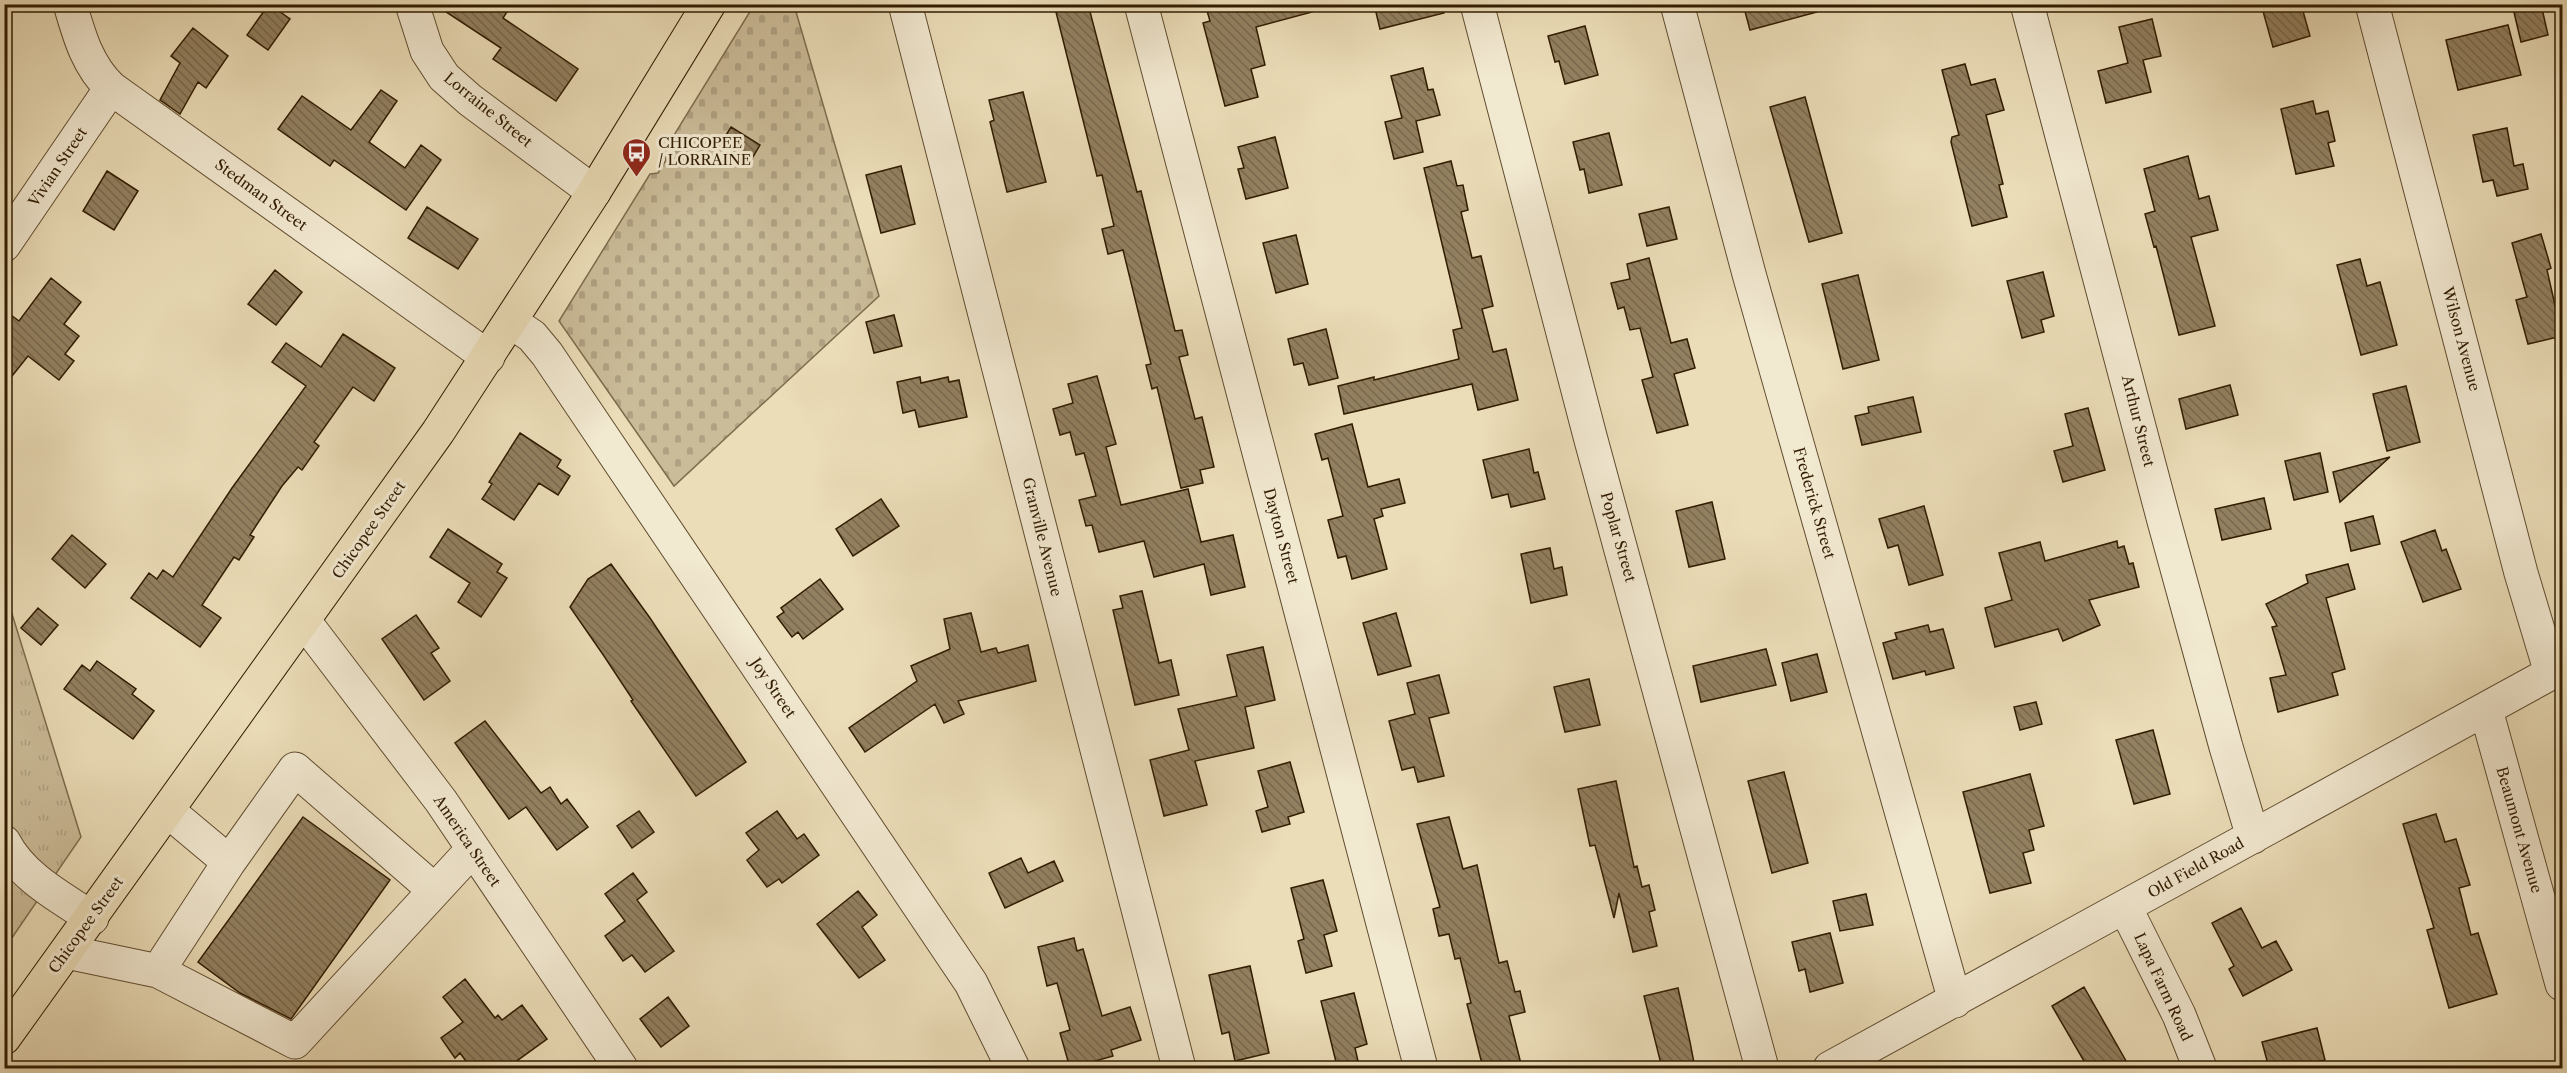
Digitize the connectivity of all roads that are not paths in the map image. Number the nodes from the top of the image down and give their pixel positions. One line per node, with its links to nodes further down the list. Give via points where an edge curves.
1 (70, 4): 10 (street, Stedman Street, via 92,66)
2 (412, 4): 11 (street, Lorraine Street, via 427,51 444,77)
3 (709, 4): 11 (main road, Chicopee Street)
4 (905, 4): 33 (street, Granville Avenue)
5 (1141, 4): 34 (street, Dayton Street)
6 (1477, 4): 35 (street, Poplar Street)
7 (1677, 4): 29 (street, Frederick Street, via 1749,274)
8 (2027, 4): 19 (street, Arthur Street, via 2167,533)
9 (2372, 4): 16 (street, Wilson Avenue, via 2521,573)
10 (111, 88): 12 (street, Vivian Street); 14 (street, Stedman Street)
11 (594, 192): 13 (main road, Chicopee Street)
12 (4, 245)
13 (512, 322): 14 (main road, Chicopee Street); 32 (street, Joy Street, via 532,336 547,354 852,805 971,983)
14 (488, 357): 15 (main road, Chicopee Street)
15 (304, 621): 18 (main road, Chicopee Street); 21 (street, America Street, via 441,801)
16 (2557, 670): 17 (street, Old Field Road)
17 (2486, 710): 19 (street, Old Field Road); 28 (street, Beaumont Avenue)
18 (168, 811): 22 (street); 25 (main road, Chicopee Street)
19 (2253, 837): 24 (street, Old Field Road)
20 (4, 842): 25 (street, via 25,870)
21 (472, 849): 23 (street); 31 (street, America Street)
22 (229, 862): 23 (street, via 295,769); 27 (street)
23 (434, 890): 27 (street, via 295,1042)
24 (2125, 907): 29 (street, Old Field Road); 37 (street, Lapa Farm Road, via 2179,1015)
25 (92, 918): 26 (main road, Chicopee Street)
26 (67, 952): 27 (street); 30 (main road, Chicopee Street)
27 (158, 970)
28 (2562, 984)
29 (1955, 1001): 36 (street, Old Field Road)
30 (4, 1038)
31 (621, 1068)
32 (1013, 1068)
33 (1179, 1068)
34 (1421, 1068)
35 (1762, 1068)
36 (1830, 1068)
37 (2200, 1068)

